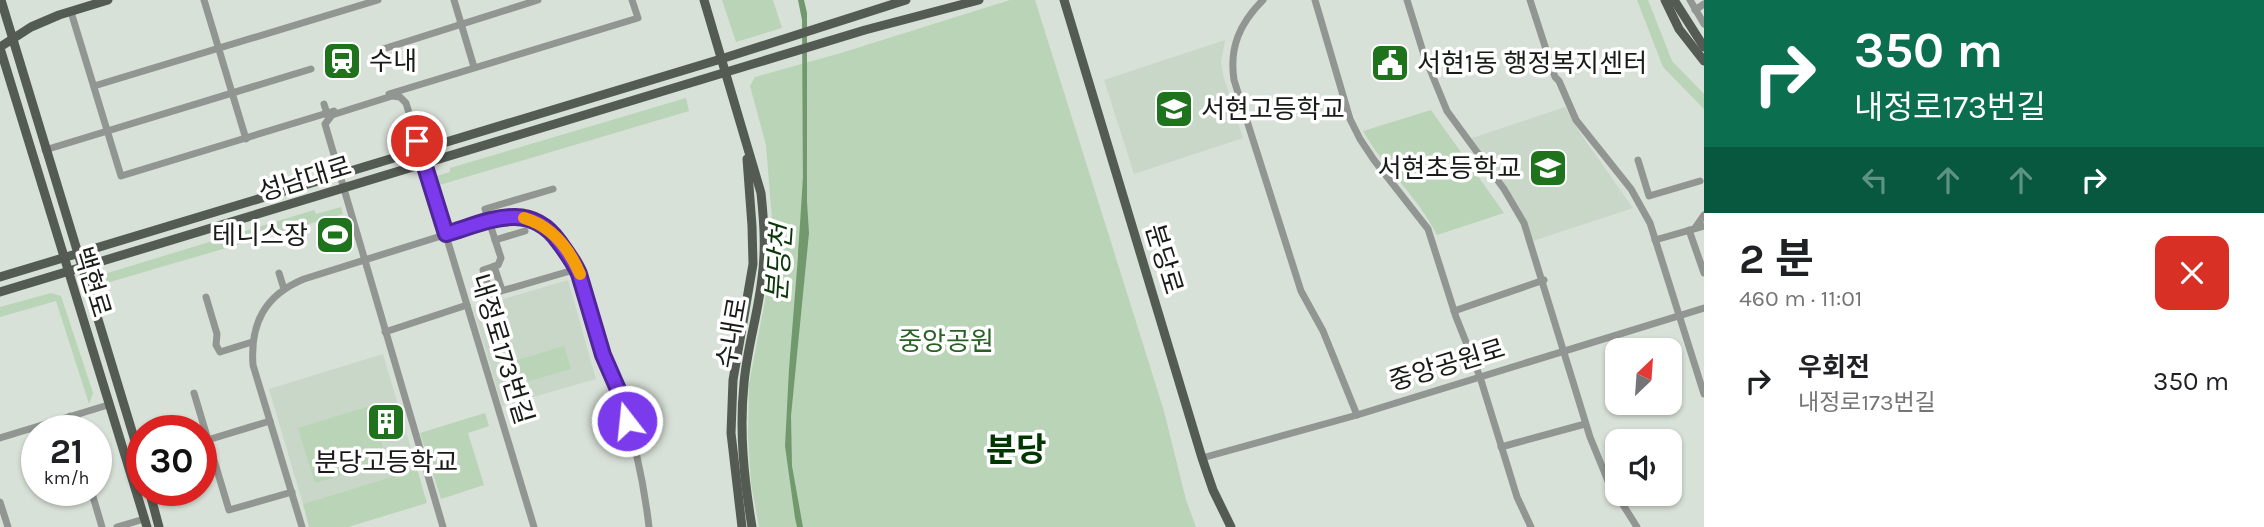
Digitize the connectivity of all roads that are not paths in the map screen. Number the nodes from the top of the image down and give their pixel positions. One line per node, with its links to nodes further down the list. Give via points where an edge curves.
1 (1, 0): 24 (main road, 백현로)
2 (108, 0): 21 (main road)
3 (204, 0): 27 (street)
4 (378, 0): 27 (street)
5 (454, 0): 23 (street)
6 (538, 0): 23 (street)
7 (632, 0): 31 (street, via 638,18)
8 (704, 0): 29 (main road, 수내로)
9 (906, 0): 29 (main road, 성남대로)
10 (979, 0): 33 (main road, 성남대로)
11 (1064, 0): 91 (main road, 분당로)
12 (1263, 0): 84 (street, via 1237,38 1232,57 1234,80 1301,291 1323,331)
13 (1315, 0): 72 (street, via 1350,119 1374,160 1428,229)
14 (1407, 0): 65 (street, via 1438,94 1515,206)
15 (1530, 0): 54 (street, via 1555,77 1574,115 1631,189)
16 (1665, 0): 30 (main road, via 1679,29)
17 (1674, 0): 25 (main road)
18 (1690, 0): 20 (street)
19 (1704, 4): 20 (street)
20 (1695, 10): 22 (street)
21 (71, 12): 24 (main road, via 31,27); 34 (street)
22 (1704, 23)
23 (461, 24): 28 (street); 31 (street)
24 (12, 40): 26 (main road); 43 (main road, 백현로)
25 (1704, 47)
26 (0, 48): 56 (main road, 백현로)
27 (218, 49): 34 (street); 36 (street)
28 (380, 50)
29 (720, 59): 33 (main road, 수내로); 55 (main road, 성남대로)
30 (1704, 61)
31 (474, 68): 41 (street)
32 (311, 69): 36 (street)
33 (725, 73): 42 (main road, 수내로); 58 (main road, 성남대로)
34 (94, 86): 40 (street)
35 (385, 86): 37 (street)
36 (232, 92): 40 (street); 41 (street)
37 (389, 97): 39 (street); 52 (street, 내정로173번길, via 397,96 406,103)
38 (324, 104): 39 (street)
39 (328, 118): 57 (street, via 325,124)
40 (107, 130): 41 (street, via 121,176); 43 (street)
41 (246, 139)
42 (746, 147): 107 (main road, 수내로, via 753,264 733,380 731,433); 108 (main road, 수내로, via 761,193 765,240 742,407 742,452)
43 (45, 150): 55 (main road, 백현로)
44 (1638, 160): 45 (street, via 1649,196)
45 (1700, 181)
46 (554, 189): 48 (street, via 485,209)
47 (1704, 215): 50 (street)
48 (489, 221): 52 (street); 53 (street); 60 (street, via 520,217 544,226)
49 (1704, 226): 50 (street)
50 (1692, 229): 54 (street); 63 (street)
51 (525, 231): 53 (street)
52 (446, 234): 57 (street); 70 (street, 내정로173번길)
53 (495, 240): 59 (street, via 501,258)
54 (1655, 240): 73 (street)
55 (78, 254): 56 (main road, 성남대로); 58 (main road, 백현로)
56 (63, 258): 61 (main road, 백현로); 64 (main road, 성남대로)
57 (363, 259): 66 (street); 74 (street)
58 (82, 267): 61 (main road, 성남대로); 82 (main road, 백현로)
59 (494, 267): 67 (street); 67 (street, via 479,271 491,294)
60 (577, 269): 67 (street); 106 (street, via 620,394)
61 (67, 271): 68 (main road, 성남대로); 80 (main road, 백현로)
62 (279, 273): 66 (street)
63 (1704, 273)
64 (0, 277)
65 (1544, 280): 72 (street); 76 (street)
66 (284, 289): 75 (street, via 262,313)
67 (502, 290)
68 (0, 292)
69 (206, 297): 75 (street, via 220,352)
70 (467, 305): 74 (street); 105 (street, 내정로173번길)
71 (1704, 308): 73 (street, 중앙공원로)
72 (1454, 311): 77 (street)
73 (1679, 315): 76 (street, 중앙공원로); 79 (street)
74 (385, 332): 104 (street)
75 (252, 341): 85 (street, via 253,365)
76 (1562, 352): 77 (street, 중앙공원로); 86 (street)
77 (1480, 377): 84 (street, 중앙공원로); 90 (street)
78 (194, 393): 83 (street)
79 (1704, 394)
80 (108, 405): 81 (street); 98 (main road, 백현로)
81 (73, 415)
82 (127, 415)
83 (199, 415)
84 (1357, 415): 91 (street, 중앙공원로)
85 (270, 421): 88 (street); 93 (street)
86 (1585, 424): 90 (street); 111 (street, via 1608,481)
87 (21, 431): 89 (street)
88 (217, 437)
89 (0, 438)
90 (1501, 447): 110 (street)
91 (1202, 458): 109 (main road, 분당로)
92 (217, 476): 93 (street, via 229,510)
93 (292, 492): 103 (street)
94 (0, 502): 97 (street)
95 (96, 506): 100 (street)
96 (153, 506): 102 (main road)
97 (2, 518): 99 (street)
98 (145, 523): 101 (street)
99 (8, 527)
100 (102, 527)
101 (117, 527)
102 (159, 527)
103 (302, 527)
104 (443, 527)
105 (534, 527)
106 (649, 527)
107 (742, 527)
108 (752, 527)
109 (1231, 527)
110 (1531, 527)
111 (1637, 527)

